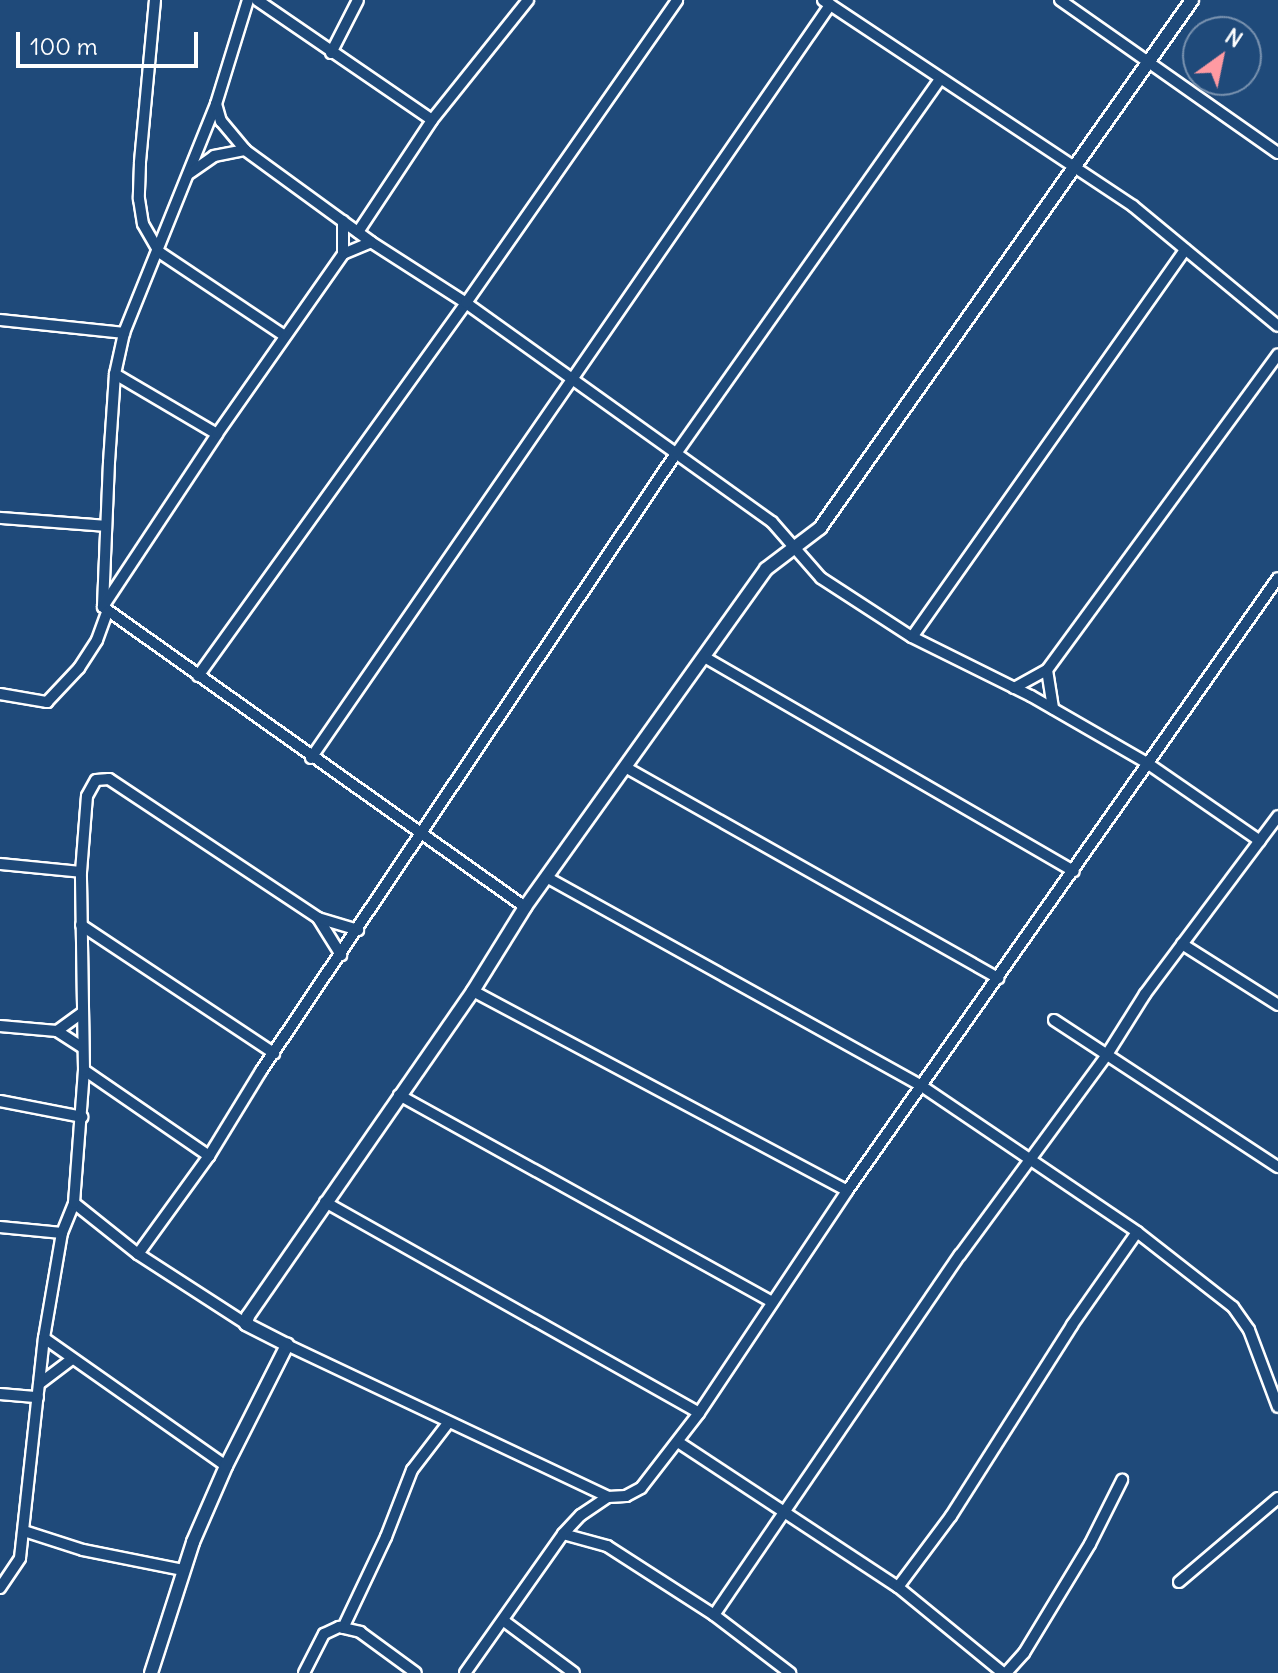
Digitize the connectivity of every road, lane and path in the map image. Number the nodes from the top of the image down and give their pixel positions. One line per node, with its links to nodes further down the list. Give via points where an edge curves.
1 (155, 0): 23 (street, via 139,199 143,224)
2 (248, 0): 13 (street)
3 (257, 0): 10 (street)
4 (358, 0): 10 (street)
5 (528, 0): 14 (street)
6 (677, 0): 25 (street)
7 (1060, 0): 11 (street)
8 (1192, 0): 11 (street)
9 (827, 2): 12 (street); 32 (street)
10 (331, 53): 14 (street)
11 (1148, 60): 16 (street); 17 (street)
12 (939, 80): 17 (street); 34 (street)
13 (216, 104): 15 (street, via 221,121); 18 (street)
14 (432, 120): 20 (street)
15 (245, 150): 18 (street, via 214,156); 19 (street)
16 (1278, 153)
17 (1075, 165): 22 (street); 37 (street, via 820,528)
18 (190, 173): 23 (street)
19 (343, 221): 20 (street); 24 (street)
20 (358, 232): 21 (street)
21 (371, 242): 24 (street); 25 (street)
22 (1185, 250): 27 (street); 40 (street)
23 (159, 252): 28 (street); 29 (street)
24 (343, 254): 29 (street)
25 (466, 303): 32 (street); 43 (street)
26 (0, 320): 28 (street)
27 (1278, 326)
28 (124, 333): 31 (street)
29 (285, 336): 33 (street)
30 (1278, 354): 42 (street)
31 (115, 374): 33 (street); 36 (street)
32 (572, 377): 34 (street); 47 (street)
33 (217, 434): 39 (street)
34 (677, 452): 37 (street, via 772,522); 51 (street)
35 (0, 518): 36 (street)
36 (106, 526): 39 (street)
37 (794, 548): 40 (street, via 821,578); 41 (street, via 766,569)
38 (1278, 578): 48 (street)
39 (105, 609): 43 (street); 45 (street, via 97,640 47,702)
40 (912, 637): 44 (street)
41 (706, 658): 49 (street); 54 (street)
42 (1047, 670): 44 (street); 46 (street)
43 (198, 676): 47 (street)
44 (1014, 688): 46 (street)
45 (0, 694)
46 (1053, 709): 48 (street)
47 (311, 758): 51 (street)
48 (1147, 763): 52 (street); 54 (street)
49 (625, 767): 56 (street); 63 (street)
50 (1278, 816): 52 (street)
51 (421, 831): 57 (street); 60 (street)
52 (1260, 841): 61 (street)
53 (0, 864): 55 (street)
54 (1074, 871): 63 (street)
55 (81, 872): 58 (street, via 87,796 102,777); 59 (street)
56 (548, 878): 57 (street); 74 (street)
57 (525, 907): 64 (street)
58 (318, 918): 60 (street); 62 (street)
59 (81, 925): 66 (street); 71 (street)
60 (358, 930): 62 (street)
61 (1182, 944): 65 (street); 72 (street)
62 (341, 955): 71 (street)
63 (998, 978): 74 (street)
64 (473, 991): 75 (street); 81 (street)
65 (1278, 1005)
66 (82, 1013): 69 (street); 70 (street)
67 (1054, 1020): 72 (street)
68 (0, 1026): 69 (street)
69 (57, 1031): 70 (street)
70 (83, 1048): 73 (street)
71 (274, 1053): 78 (street)
72 (1106, 1056): 79 (street); 80 (street)
73 (84, 1070): 77 (street); 78 (street)
74 (923, 1087): 79 (street); 81 (street)
75 (399, 1095): 82 (street); 88 (street)
76 (0, 1101): 77 (street)
77 (82, 1117): 83 (street)
78 (209, 1156): 87 (street)
79 (1029, 1162): 85 (street); 104 (street)
80 (1278, 1167)
81 (847, 1191): 88 (street)
82 (325, 1202): 89 (street); 97 (street)
83 (74, 1203): 86 (street); 87 (street)
84 (0, 1227): 86 (street)
85 (1137, 1232): 96 (street, via 1233,1307 1249,1330); 111 (street, via 951,1516)
86 (62, 1233): 90 (street)
87 (138, 1254): 89 (street)
88 (772, 1302): 97 (street)
89 (246, 1324): 91 (street)
90 (44, 1338): 92 (street); 93 (street)
91 (287, 1345): 98 (street); 100 (street)
92 (72, 1359): 93 (street); 100 (street)
93 (39, 1384): 95 (street)
94 (0, 1394): 95 (street)
95 (38, 1397): 105 (street)
96 (1278, 1407)
97 (699, 1413): 99 (street)
98 (448, 1423): 102 (street); 115 (street, via 412,1470)
99 (678, 1442): 102 (street, via 641,1488); 104 (street)
100 (226, 1466): 108 (street)
101 (1122, 1480): 122 (street, via 1024,1653)
102 (608, 1497): 106 (street)
103 (1278, 1498): 110 (street)
104 (783, 1509): 111 (street); 113 (street)
105 (24, 1531): 108 (street, via 83,1550); 109 (street)
106 (563, 1534): 113 (street, via 607,1546); 114 (street)
107 (0, 1570): 109 (street)
108 (183, 1570): 116 (street)
109 (14, 1572): 112 (street)
110 (1179, 1582)
111 (898, 1587): 122 (street)
112 (0, 1588)
113 (714, 1615): 121 (street)
114 (504, 1621): 119 (street); 120 (street)
115 (343, 1628): 117 (street, via 324,1634); 118 (street, via 360,1632)
116 (151, 1673)
117 (304, 1673)
118 (416, 1673)
119 (465, 1673)
120 (574, 1673)
121 (790, 1673)
122 (1004, 1673)

